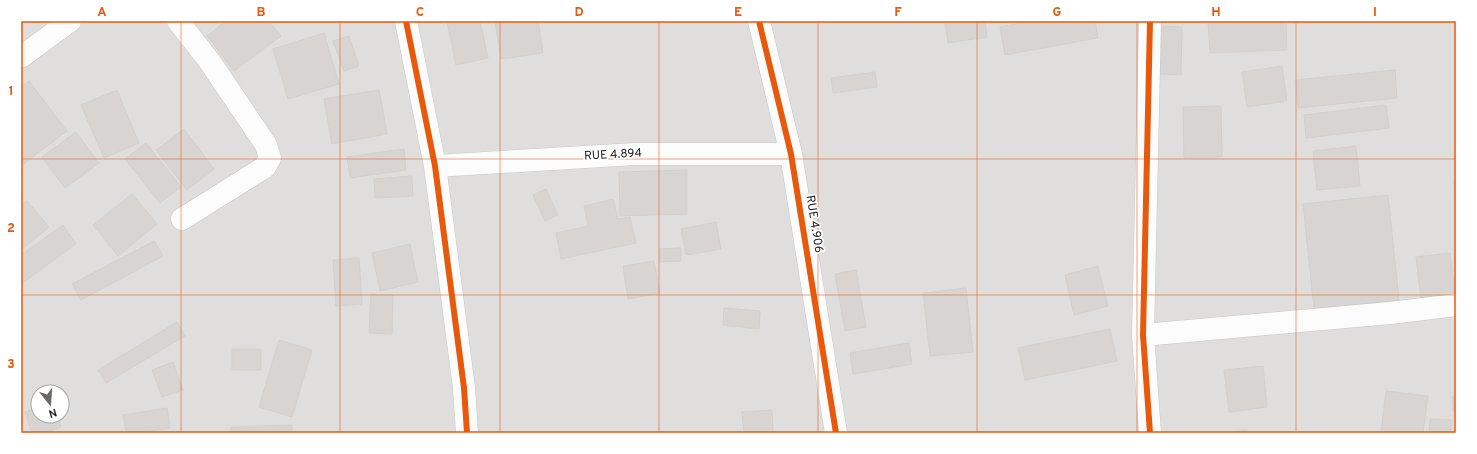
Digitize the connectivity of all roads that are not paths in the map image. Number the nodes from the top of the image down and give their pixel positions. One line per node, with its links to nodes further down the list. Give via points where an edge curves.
1 (70, 21): 6 (street)
2 (178, 21): 9 (street, via 210,62 266,145 270,158 265,167)
3 (406, 21): 8 (street)
4 (759, 21): 7 (street, RUE 4.906)
5 (1150, 21): 11 (street)
6 (21, 57)
7 (791, 154): 8 (street, RUE 4.894, via 635,154); 13 (street, RUE 4.906)
8 (435, 166): 12 (street, via 464,388)
9 (182, 219)
10 (1456, 305): 11 (street)
11 (1143, 335): 14 (street)
12 (467, 433)
13 (836, 433)
14 (1150, 433)

